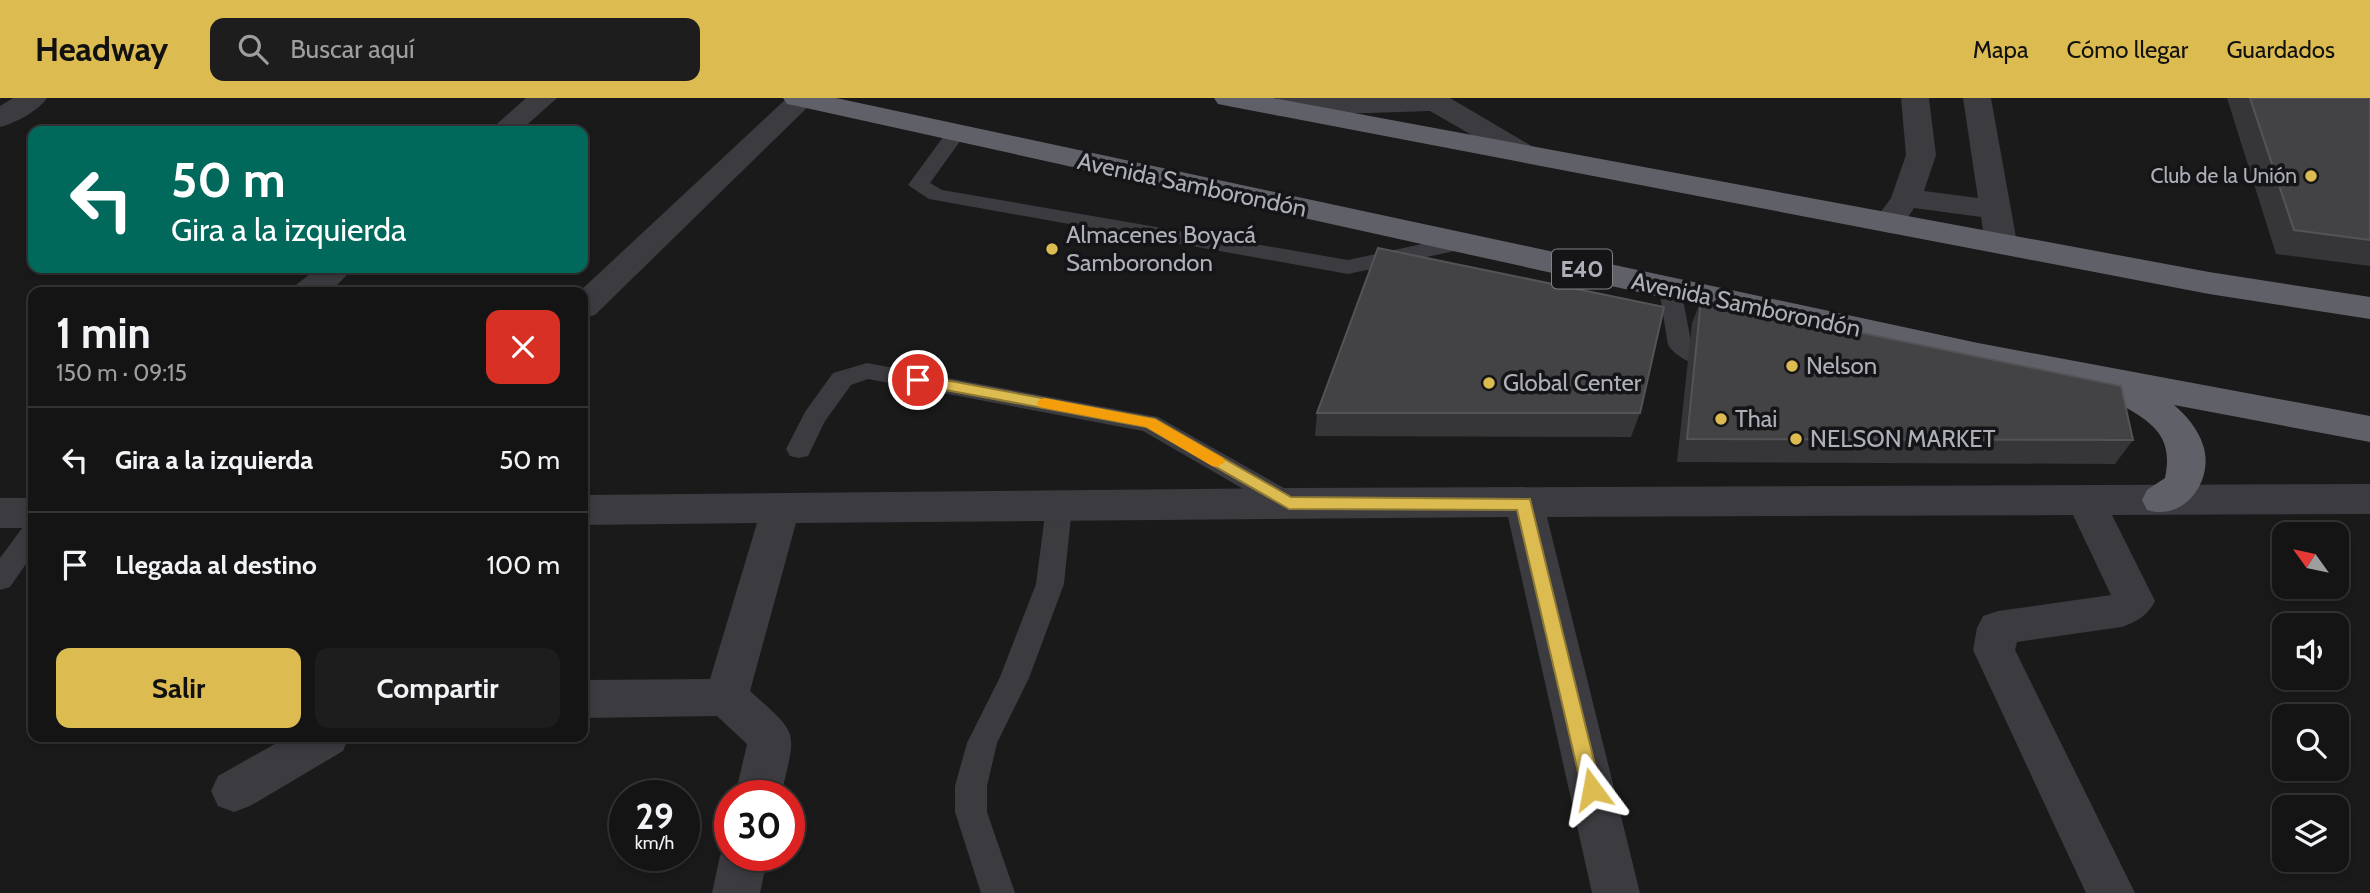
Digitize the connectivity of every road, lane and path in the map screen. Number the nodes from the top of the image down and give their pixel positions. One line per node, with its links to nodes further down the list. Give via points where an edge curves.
1 (33, 98): 9 (street)
2 (543, 98): 10 (street)
3 (1228, 98): 8 (highway)
4 (1915, 98): 13 (street, via 1921,155)
5 (1977, 98): 14 (street)
6 (799, 99): 11 (highway, Avenida Samborondón / E40); 20 (street)
7 (1437, 100): 8 (street); 12 (street)
8 (1278, 107): 12 (highway)
9 (0, 118)
10 (509, 126)
11 (956, 134): 15 (highway, Avenida Samborondón / E40); 15 (lane, via 918,185 936,195 1348,267)
12 (1525, 154): 13 (highway)
13 (1898, 210): 14 (street); 16 (highway)
14 (1997, 210): 16 (street)
15 (1459, 243): 19 (highway, Avenida Samborondón / E40)
16 (2001, 243): 21 (highway)
17 (332, 273): 18 (street)
18 (315, 287)
19 (1670, 289): 22 (lane, via 1680,345 1703,358); 23 (highway, Avenida Samborondón / E40)
20 (588, 302)
21 (2370, 308)
22 (1743, 369)
23 (2054, 382): 24 (highway, Avenida Samborondón / E40); 28 (highway, via 2126,393 2163,414 2182,438 2188,463 2181,485)
24 (2370, 429)
25 (799, 449): 29 (lane, via 842,379 867,371 1149,423)
26 (2370, 499): 28 (street)
27 (2086, 500): 28 (street); 30 (street); 47 (street, via 2134,601 2122,610 1998,628 1994,650)
28 (2161, 500)
29 (1289, 503): 30 (street); 31 (street)
30 (1524, 504): 46 (street)
31 (1059, 507): 32 (street); 45 (lane, via 1050,584 1014,678 982,743 971,786 971,812)
32 (781, 508): 33 (street); 38 (street)
33 (588, 510)
34 (0, 513): 35 (street)
35 (28, 513)
36 (28, 541): 37 (lane)
37 (0, 579)
38 (726, 697): 39 (street); 41 (street, via 771,738)
39 (588, 699)
40 (318, 742): 42 (street)
41 (762, 780)
42 (234, 791)
43 (741, 871): 44 (street)
44 (736, 893)
45 (998, 893)
46 (1616, 893)
47 (2111, 893)

